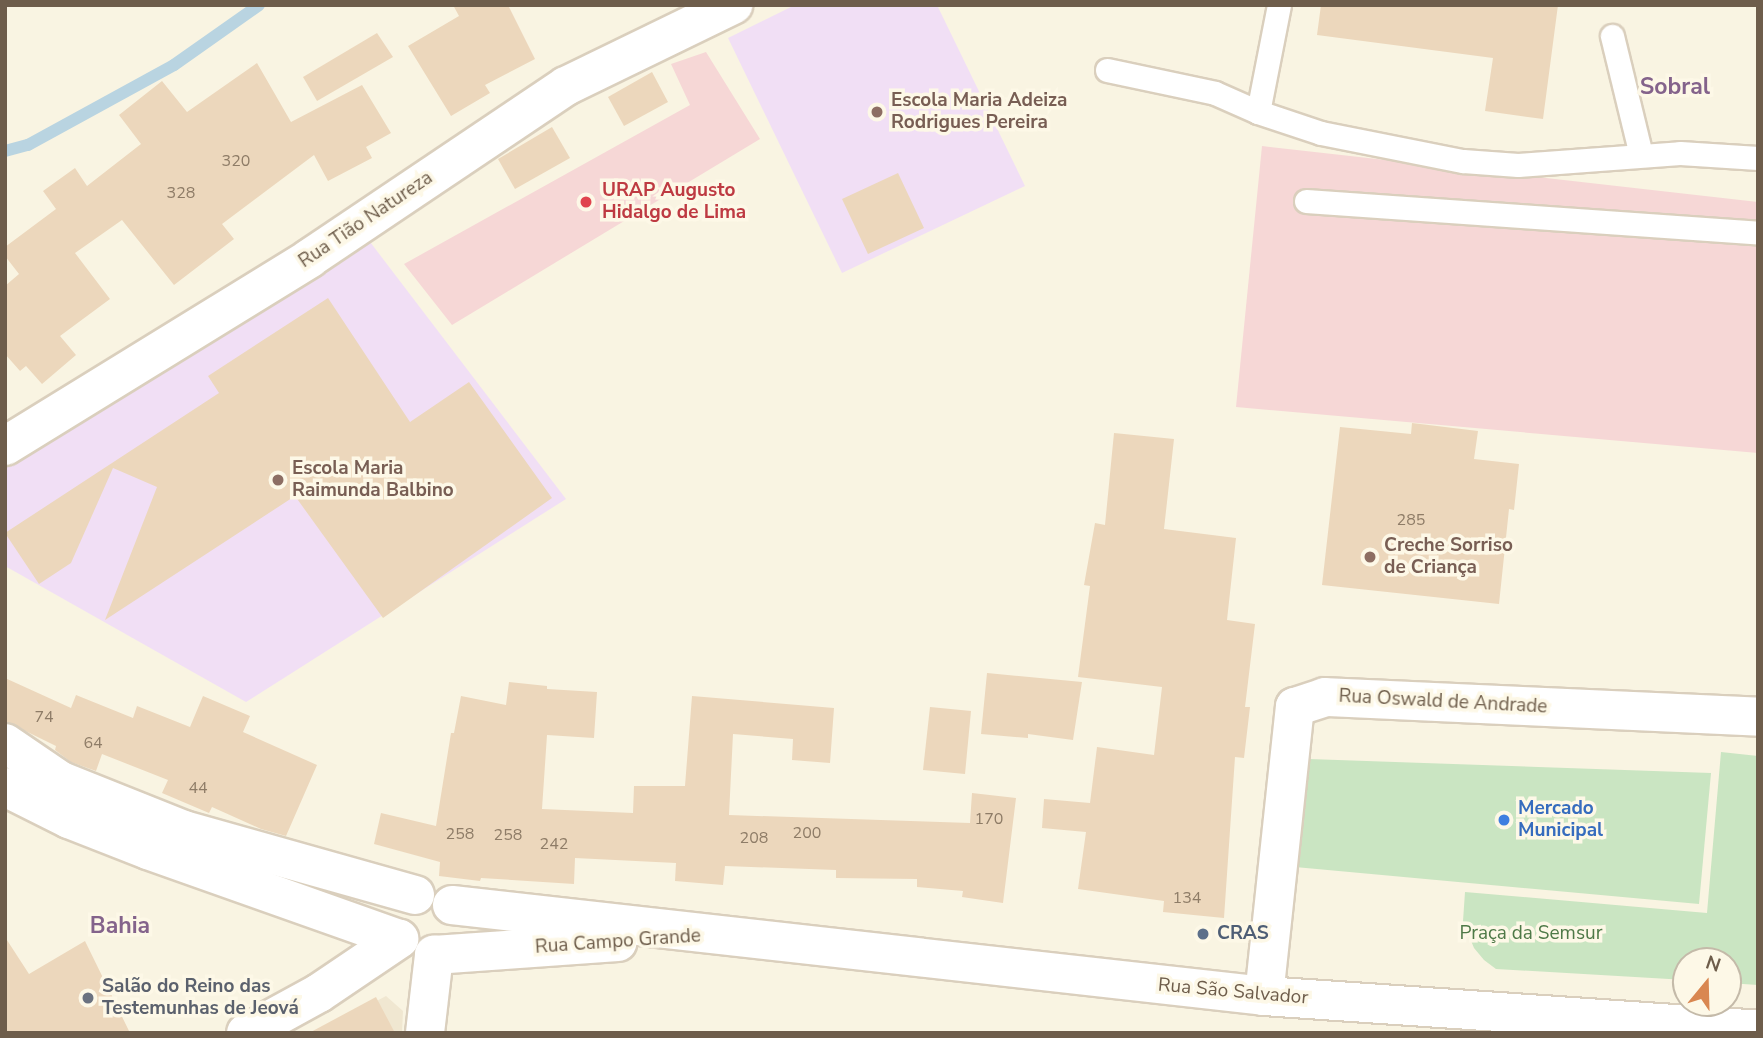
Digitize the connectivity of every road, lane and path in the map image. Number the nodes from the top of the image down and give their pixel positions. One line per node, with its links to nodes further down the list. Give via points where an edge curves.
1 (733, 5): 10 (street, Rua Tião Natureza, via 566,86 310,258)
2 (1279, 5): 5 (lane)
3 (1612, 36): 6 (lane)
4 (1107, 70): 5 (lane, via 1215,93)
5 (1258, 112): 6 (lane, via 1321,133 1463,161 1518,165)
6 (1641, 155): 7 (lane)
7 (1758, 158)
8 (1306, 201): 9 (lane)
9 (1758, 233)
10 (5, 446)
11 (1758, 717): 19 (street, Rua Oswald de Andrade, via 1325,697 1295,707)
12 (5, 743): 14 (street, via 61,782 184,830)
13 (5, 786): 17 (street, via 69,819 148,850)
14 (415, 895): 15 (street, via 435,894); 17 (street, via 399,908 395,929)
15 (452, 905): 16 (street, Rua Campo Grande); 18 (street, via 456,934)
16 (710, 936): 18 (street, Rua Campo Grande); 19 (street, Rua São Salvador)
17 (399, 939): 18 (street, via 414,953); 21 (street, via 319,993)
18 (434, 955): 22 (street)
19 (1264, 996): 20 (street, Rua São Salvador)
20 (1758, 1030)
21 (246, 1033)
22 (425, 1033)

